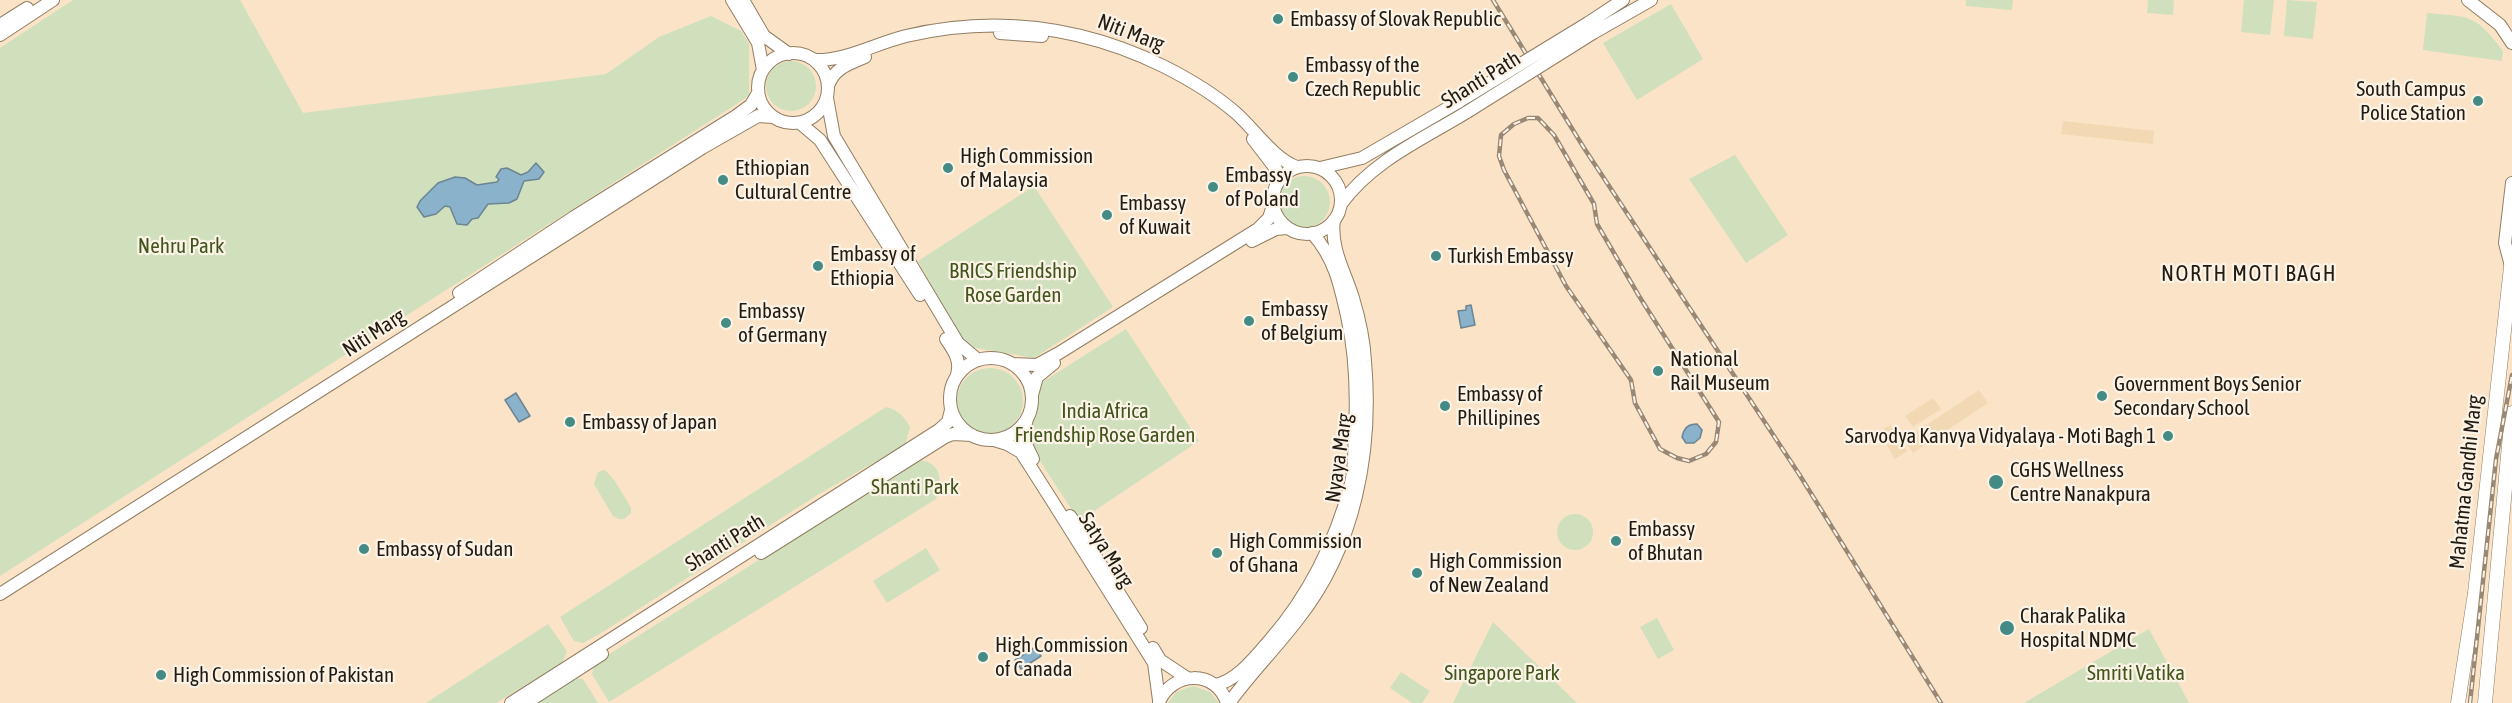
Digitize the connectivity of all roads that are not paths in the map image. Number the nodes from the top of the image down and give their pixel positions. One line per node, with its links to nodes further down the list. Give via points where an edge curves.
1 (39, 0): 8 (main road)
2 (53, 0): 10 (main road)
3 (732, 0): 14 (main road, via 759,43)
4 (742, 0): 12 (main road, via 764,36)
5 (1623, 0): 9 (main road, Shanti Path)
6 (1651, 0): 9 (main road, Shanti Path)
7 (2468, 0): 11 (main road, via 2500,25)
8 (0, 25)
9 (1591, 28): 17 (main road, Shanti Path, bridge)
10 (0, 35)
11 (2512, 43)
12 (789, 54): 13 (main road); 14 (main road, via 771,61)
13 (814, 60): 15 (main road, via 824,72); 20 (main road, Niti Marg, via 843,57 905,36 968,26 1021,25 1076,34 1183,75 1235,112 1284,162)
14 (763, 70): 16 (main road)
15 (827, 92): 19 (main road, via 819,112); 22 (main road, Niti Marg, via 834,73 845,65 932,38 1019,33 1074,41 1133,59 1209,102 1254,140 1276,169); 30 (main road, via 834,136 958,343)
16 (758, 93): 18 (main road); 39 (main road, Niti Marg, via 752,105 736,116)
17 (1464, 107): 21 (main road, Shanti Path, via 1362,158); 24 (main road, Shanti Path, via 1374,169)
18 (773, 117): 19 (main road); 40 (main road, Niti Marg, via 758,116 702,148)
19 (800, 123): 32 (main road, via 817,135 957,357)
20 (1297, 166): 21 (main road); 22 (main road)
21 (1320, 168): 24 (main road, via 1335,180)
22 (1277, 181): 25 (main road)
23 (2512, 183): 29 (main road, via 2505,243)
24 (1341, 204): 26 (main road)
25 (1273, 205): 27 (main road); 31 (main road, via 1269,218 1258,230 1059,354 1037,365)
26 (1334, 220): 28 (main road); 46 (main road, Nyaya Marg, via 1333,238 1353,299 1365,360 1367,417 1360,483 1343,539 1324,580 1299,619)
27 (1287, 228): 28 (main road); 33 (main road, via 1262,235 1200,270 1048,367 1037,377)
28 (1312, 233): 42 (main road, Nyaya Marg, via 1333,263 1341,285 1356,358 1352,481 1330,543 1292,612 1239,672 1226,683)
29 (2511, 262): 47 (main road, Mahatma Gandhi Marg, via 2475,593)
30 (978, 360): 31 (main road, via 992,358); 32 (main road)
31 (1012, 364): 33 (main road, via 1026,377)
32 (956, 378): 34 (main road)
33 (1032, 395): 36 (main road)
34 (951, 410): 37 (main road, via 959,425); 44 (main road, Shanti Path, via 948,422 939,430)
35 (2512, 413): 48 (main road, Mahatma Gandhi Marg)
36 (1027, 419): 38 (main road, via 1013,434); 41 (main road, Satya Marg, via 1022,436 1034,463 1160,660)
37 (972, 435): 38 (main road); 45 (main road, Shanti Path, via 945,437)
38 (994, 440): 43 (main road, Satya Marg, via 1021,453 1154,663)
39 (0, 586)
40 (0, 594)
41 (1187, 678): 42 (main road, Satya Marg, via 1205,679); 43 (main road, via 1171,685)
42 (1215, 685): 46 (main road)
43 (1159, 701)
44 (511, 703)
45 (526, 703)
46 (1228, 703)
47 (2458, 703)
48 (2485, 703)

